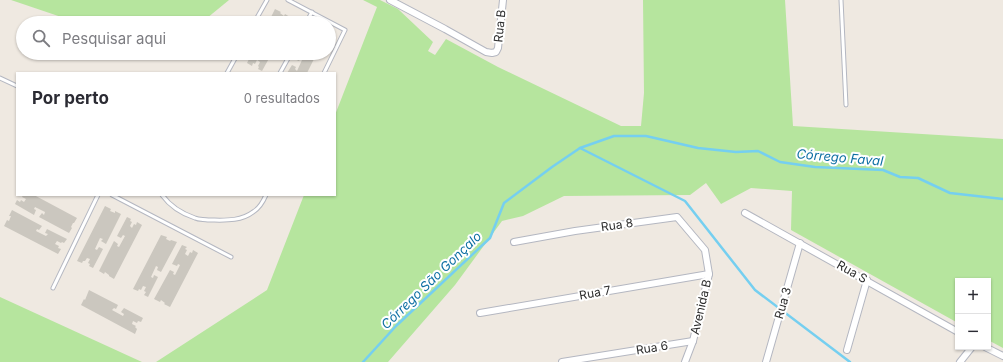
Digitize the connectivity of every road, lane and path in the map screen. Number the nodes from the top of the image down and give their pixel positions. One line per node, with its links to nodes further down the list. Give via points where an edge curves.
1 (267, 0): 7 (lane)
2 (288, 0): 6 (lane)
3 (390, 0): 4 (street, Rua B, via 492,53 498,48)
4 (503, 0)
5 (840, 0): 20 (lane)
6 (312, 12): 8 (lane); 9 (lane)
7 (258, 16)
8 (310, 16)
9 (319, 16)
10 (336, 25): 11 (lane, via 345,30)
11 (336, 48)
12 (234, 60): 15 (lane)
13 (287, 60): 16 (lane)
14 (330, 60): 17 (lane)
15 (228, 72)
16 (281, 72)
17 (324, 72)
18 (0, 78): 19 (lane)
19 (16, 86)
20 (846, 105)
21 (98, 196): 32 (lane)
22 (114, 196): 29 (lane)
23 (163, 196): 24 (lane, via 182,212 197,219 223,220 241,219 262,204)
24 (266, 196)
25 (745, 213): 27 (street, Rua S)
26 (514, 242): 28 (street, Rua 8, via 677,217)
27 (800, 243): 31 (street, Rua S); 42 (street, Rua 3)
28 (705, 250): 30 (street, Avenida B)
29 (231, 257)
30 (709, 274): 33 (street, Rua 7); 35 (street, Avenida B)
31 (867, 280): 34 (street, Rua S); 36 (street)
32 (53, 288)
33 (480, 313)
34 (955, 330)
35 (693, 341): 40 (street, Rua 6); 41 (street, Avenida B)
36 (848, 350)
37 (970, 350): 43 (street)
38 (991, 350): 39 (street)
39 (1003, 356)
40 (562, 362)
41 (685, 362)
42 (766, 362)
43 (960, 362)

